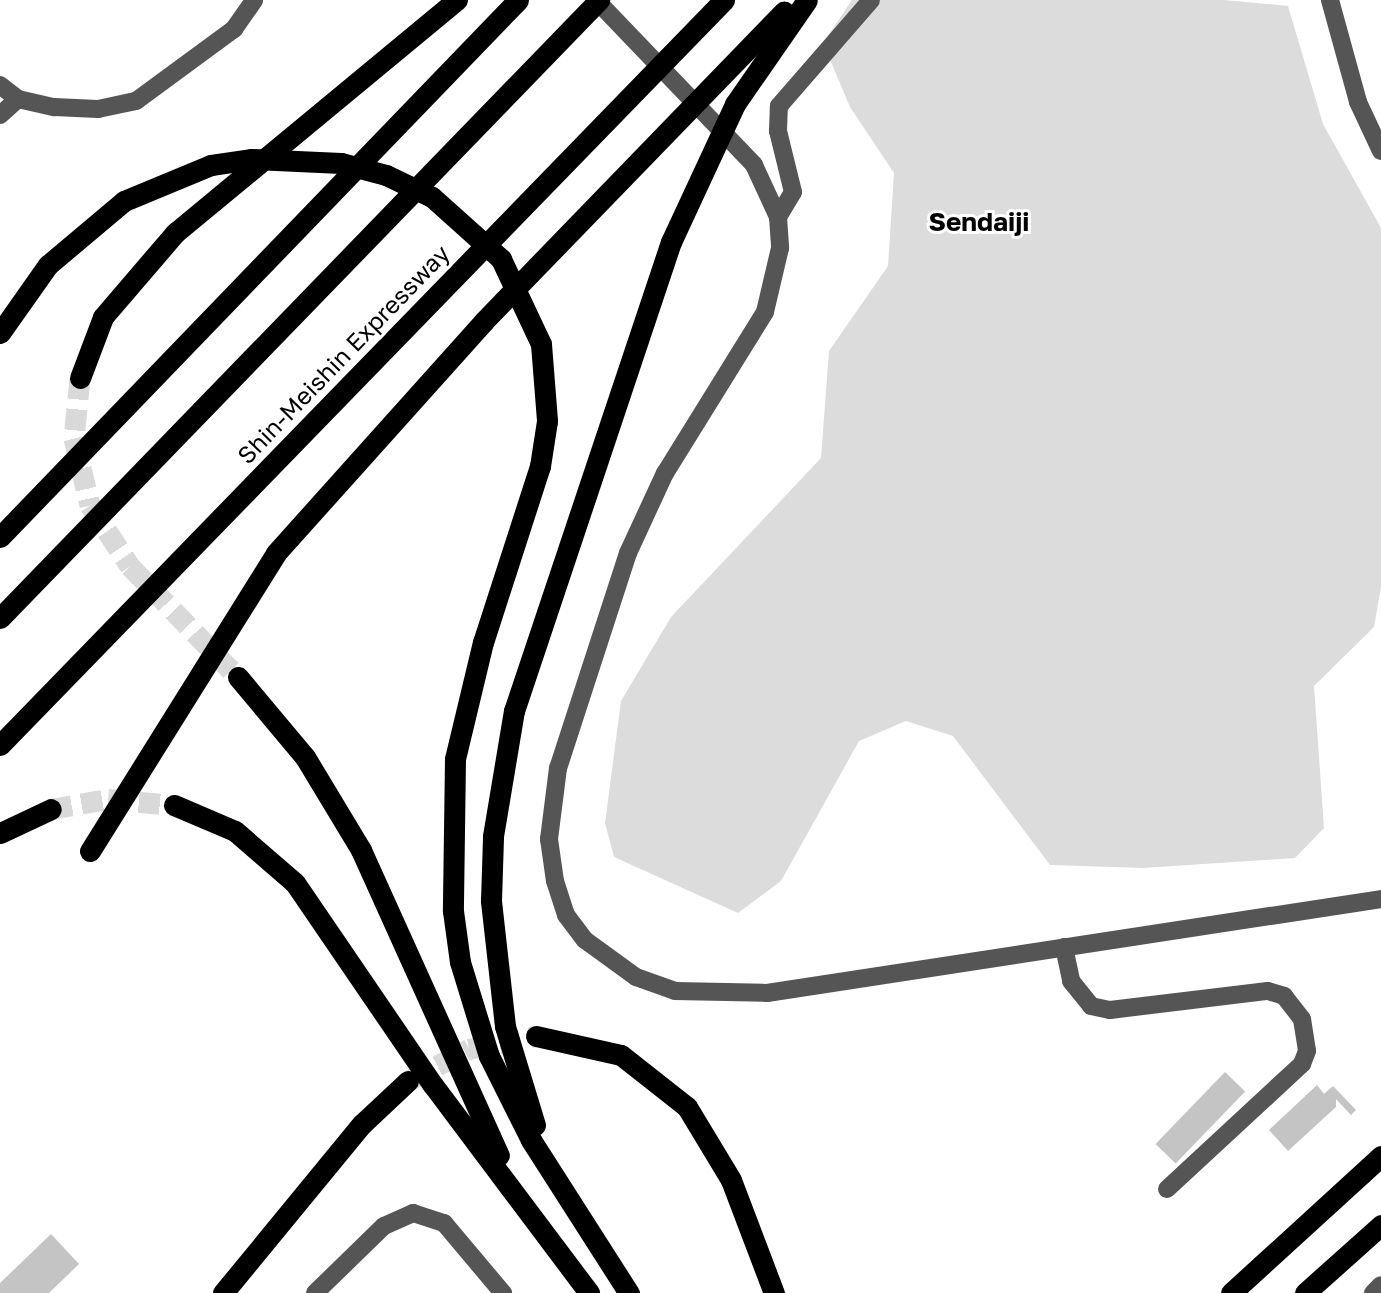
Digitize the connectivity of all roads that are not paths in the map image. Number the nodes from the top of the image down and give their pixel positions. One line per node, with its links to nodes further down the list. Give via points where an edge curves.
1 (254, 0): 11 (street, via 234,29 136,101 98,109)
2 (457, 0): 16 (highway, via 220,192 149,259 103,317)
3 (518, 0): 17 (highway)
4 (597, 0): 14 (street, via 754,165); 18 (highway)
5 (724, 0): 20 (highway, Shin-Meishin Expressway)
6 (795, 0): 24 (highway, via 484,321 276,553)
7 (807, 0): 31 (highway, via 735,104 671,242 533,643 508,738 493,836 496,964 516,1070)
8 (871, 0): 14 (street, via 779,106 778,131 793,192)
9 (1330, 0): 13 (street, via 1358,102)
10 (0, 85): 11 (street)
11 (18, 99): 12 (street)
12 (0, 115)
13 (1381, 151)
14 (778, 217): 26 (street, via 776,284 765,312 665,473 628,553 586,674 551,803 549,839 566,915 606,960 636,978 675,991 718,995)
15 (0, 333): 31 (highway, via 48,265 84,230 166,180 211,165 294,157 386,175 432,198 486,242 524,298 541,344 547,380 540,466 466,701 455,759 449,863 460,962 473,1013 510,1102)
16 (80, 378)
17 (0, 537)
18 (0, 618)
19 (238, 677): 32 (highway, via 305,757 361,850)
20 (0, 745)
21 (174, 805): 32 (highway, via 235,831 295,883)
22 (51, 809): 23 (highway)
23 (0, 832)
24 (90, 851)
25 (1381, 899): 26 (street)
26 (1064, 947): 30 (street, via 1070,981 1091,1006 1110,1010 1268,991 1284,996 1302,1018 1307,1051 1302,1064)
27 (536, 1036): 40 (highway, via 621,1055 687,1107 731,1181)
28 (408, 1081): 35 (highway, via 362,1124)
29 (1381, 1156): 41 (highway)
30 (1167, 1189)
31 (564, 1193): 39 (highway)
32 (525, 1207): 38 (highway)
33 (1381, 1226): 42 (highway)
34 (1381, 1285): 43 (street)
35 (223, 1293)
36 (315, 1293): 37 (street, via 384,1226 413,1213 444,1223)
37 (503, 1293)
38 (589, 1293)
39 (629, 1293)
40 (774, 1293)
41 (1231, 1293)
42 (1304, 1293)
43 (1373, 1293)

